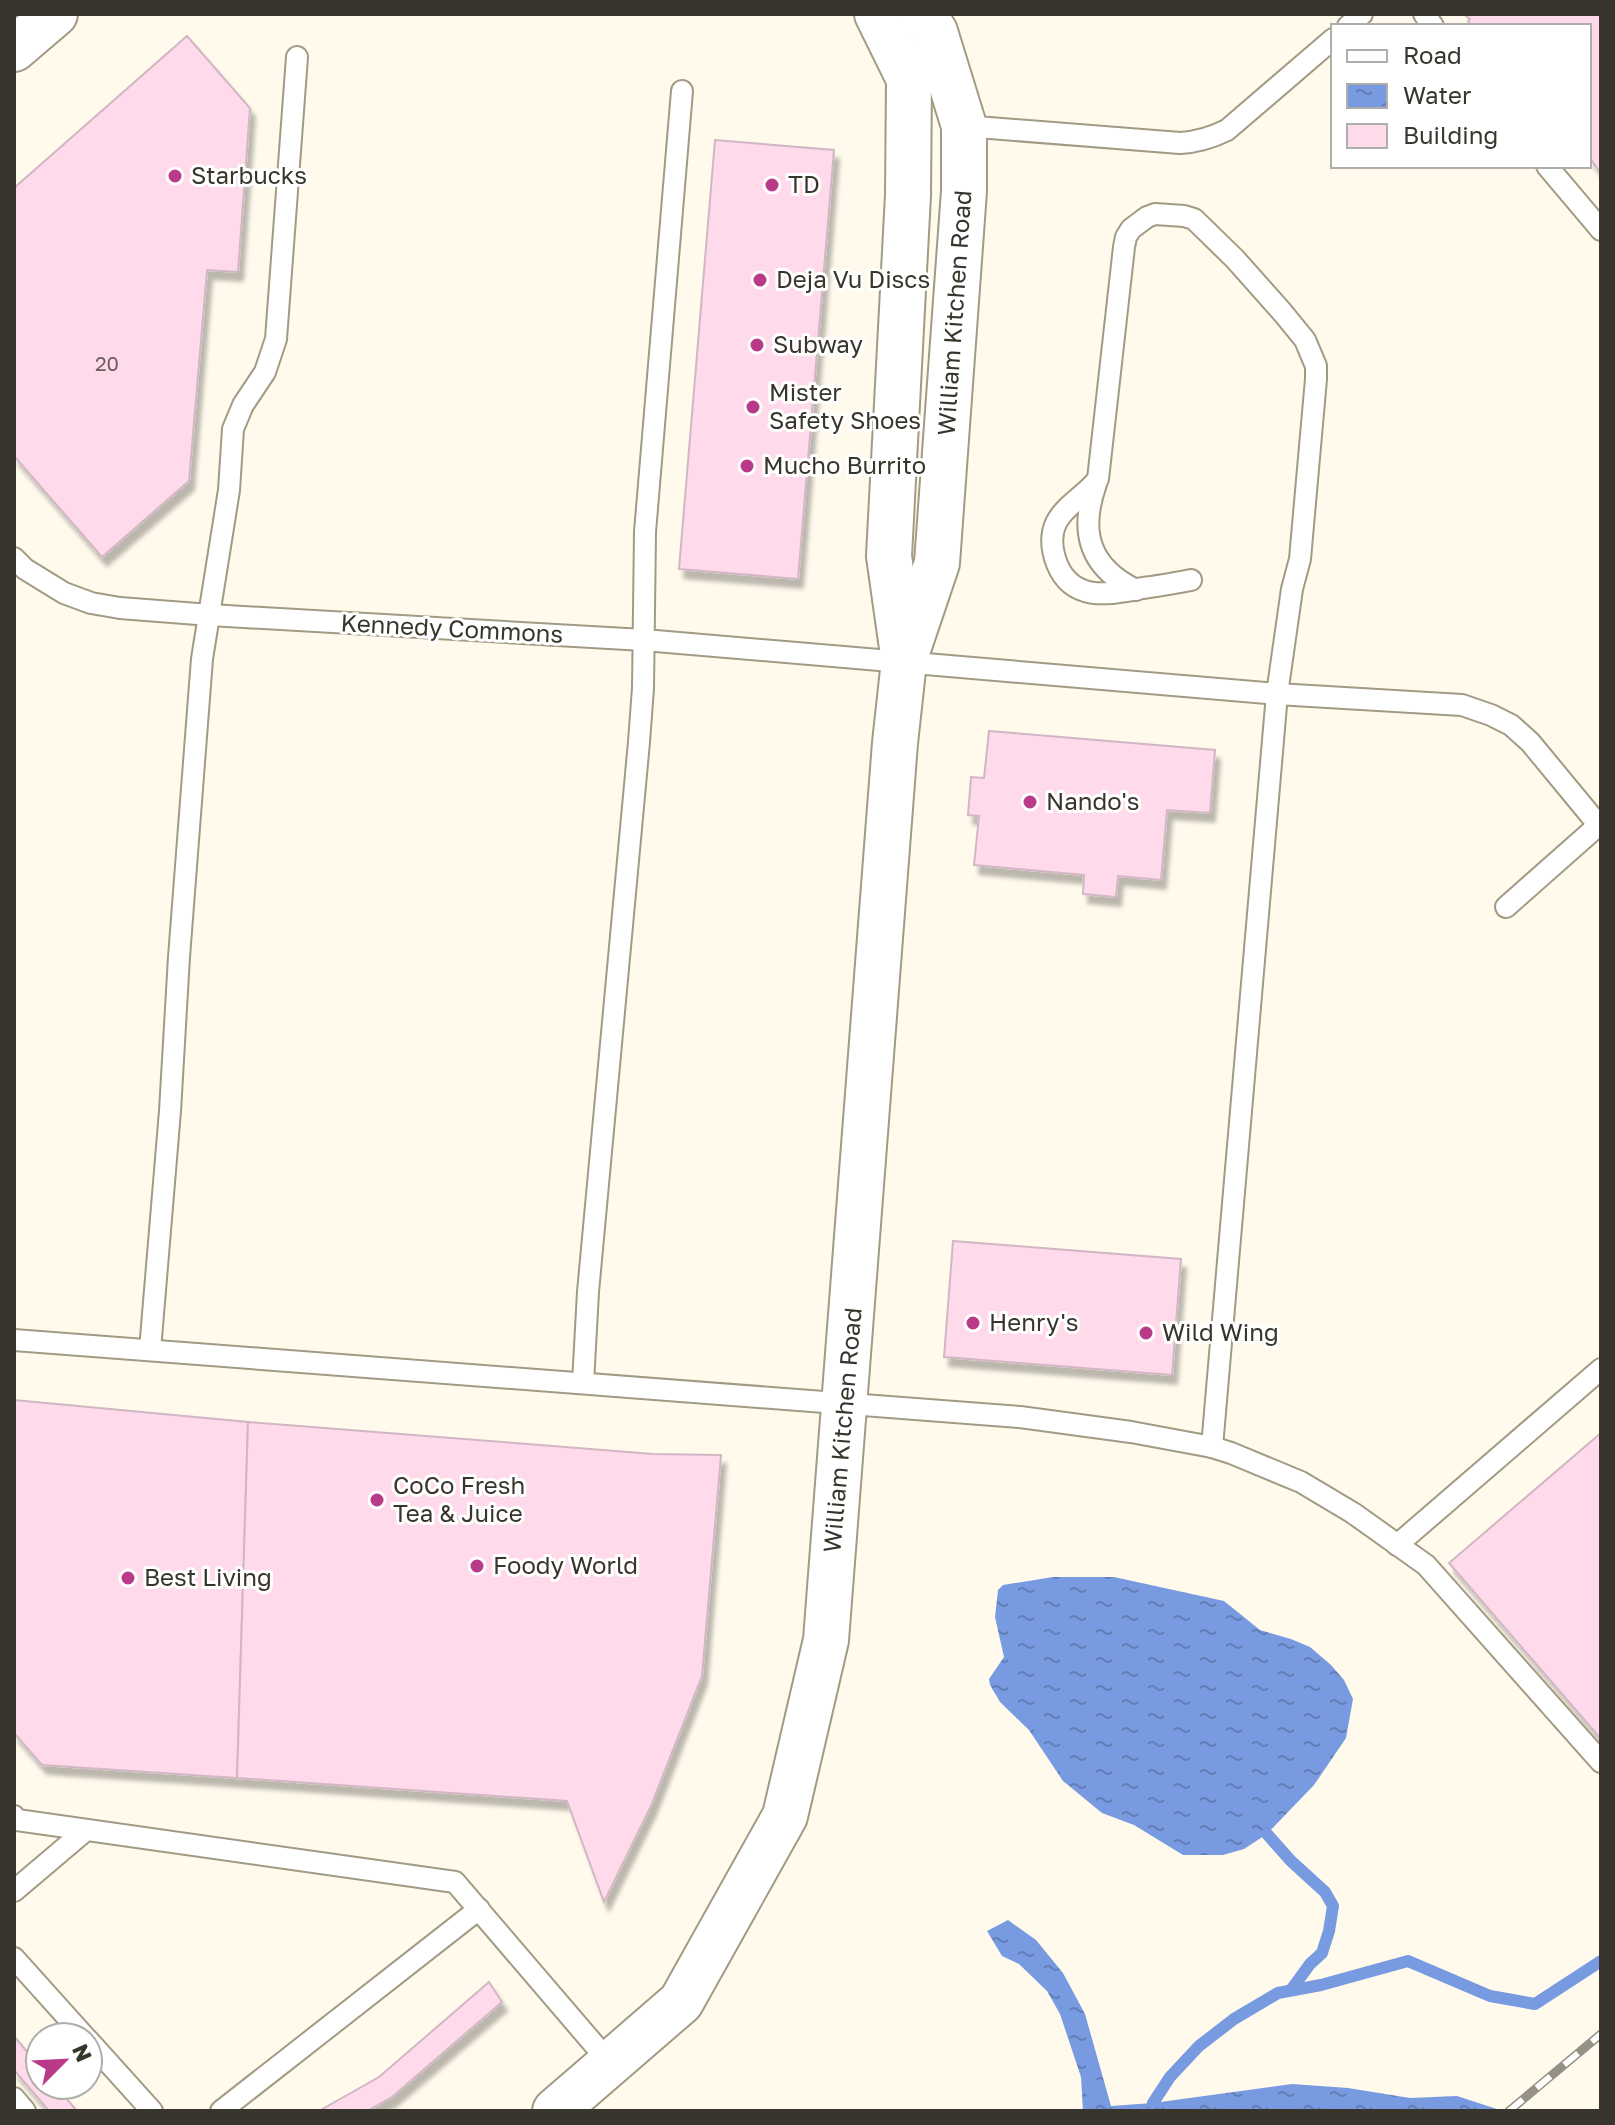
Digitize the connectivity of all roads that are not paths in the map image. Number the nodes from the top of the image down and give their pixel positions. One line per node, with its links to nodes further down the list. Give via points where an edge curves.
1 (55, 14): 5 (street)
2 (877, 14): 17 (street, William Kitchen Road, via 909,79 889,556)
3 (924, 14): 8 (street, William Kitchen Road, via 935,32)
4 (1331, 41): 8 (lane, via 1227,130 1197,142)
5 (14, 49)
6 (297, 57): 15 (lane, via 276,339 265,372 233,429)
7 (682, 91): 16 (lane, via 645,532)
8 (964, 126): 17 (street, William Kitchen Road, via 964,191 937,563)
9 (1549, 168): 10 (lane)
10 (1601, 230)
11 (1098, 479): 14 (lane, via 1088,517 1090,542 1101,564); 14 (lane, via 1055,524 1055,560 1079,589 1109,595); 18 (lane, via 1126,237 1155,214 1194,219 1302,336 1316,366 1300,559)
12 (14, 558): 15 (lane, Kennedy Commons, via 52,587 91,603)
13 (1191, 580): 14 (lane)
14 (1136, 590)
15 (210, 615): 16 (lane, Kennedy Commons); 22 (lane, via 202,659)
16 (644, 640): 17 (lane, Kennedy Commons); 24 (lane)
17 (904, 661): 18 (lane, Kennedy Commons); 25 (street, William Kitchen Road)
18 (1277, 694): 19 (lane, Kennedy Commons, via 1478,709 1511,725 1530,742); 26 (lane)
19 (1600, 825): 20 (lane)
20 (1506, 907)
21 (14, 1340): 22 (lane)
22 (150, 1350): 24 (lane)
23 (1601, 1369): 27 (lane)
24 (583, 1383): 25 (lane)
25 (845, 1403): 26 (lane, via 1020,1417); 36 (street, William Kitchen Road, via 826,1640 785,1816 681,2002)
26 (1212, 1447): 27 (lane, via 1301,1482)
27 (1397, 1545): 28 (lane, via 1426,1565)
28 (1601, 1762)
29 (14, 1816): 30 (lane)
30 (86, 1830): 31 (lane); 32 (lane, via 455,1882)
31 (14, 1891)
32 (479, 1909): 36 (lane); 40 (lane)
33 (14, 1958): 34 (lane)
34 (71, 2021)
35 (104, 2057): 39 (lane)
36 (610, 2063): 41 (street, William Kitchen Road)
37 (14, 2098): 38 (lane)
38 (25, 2111)
39 (152, 2111)
40 (221, 2111)
41 (555, 2111)

